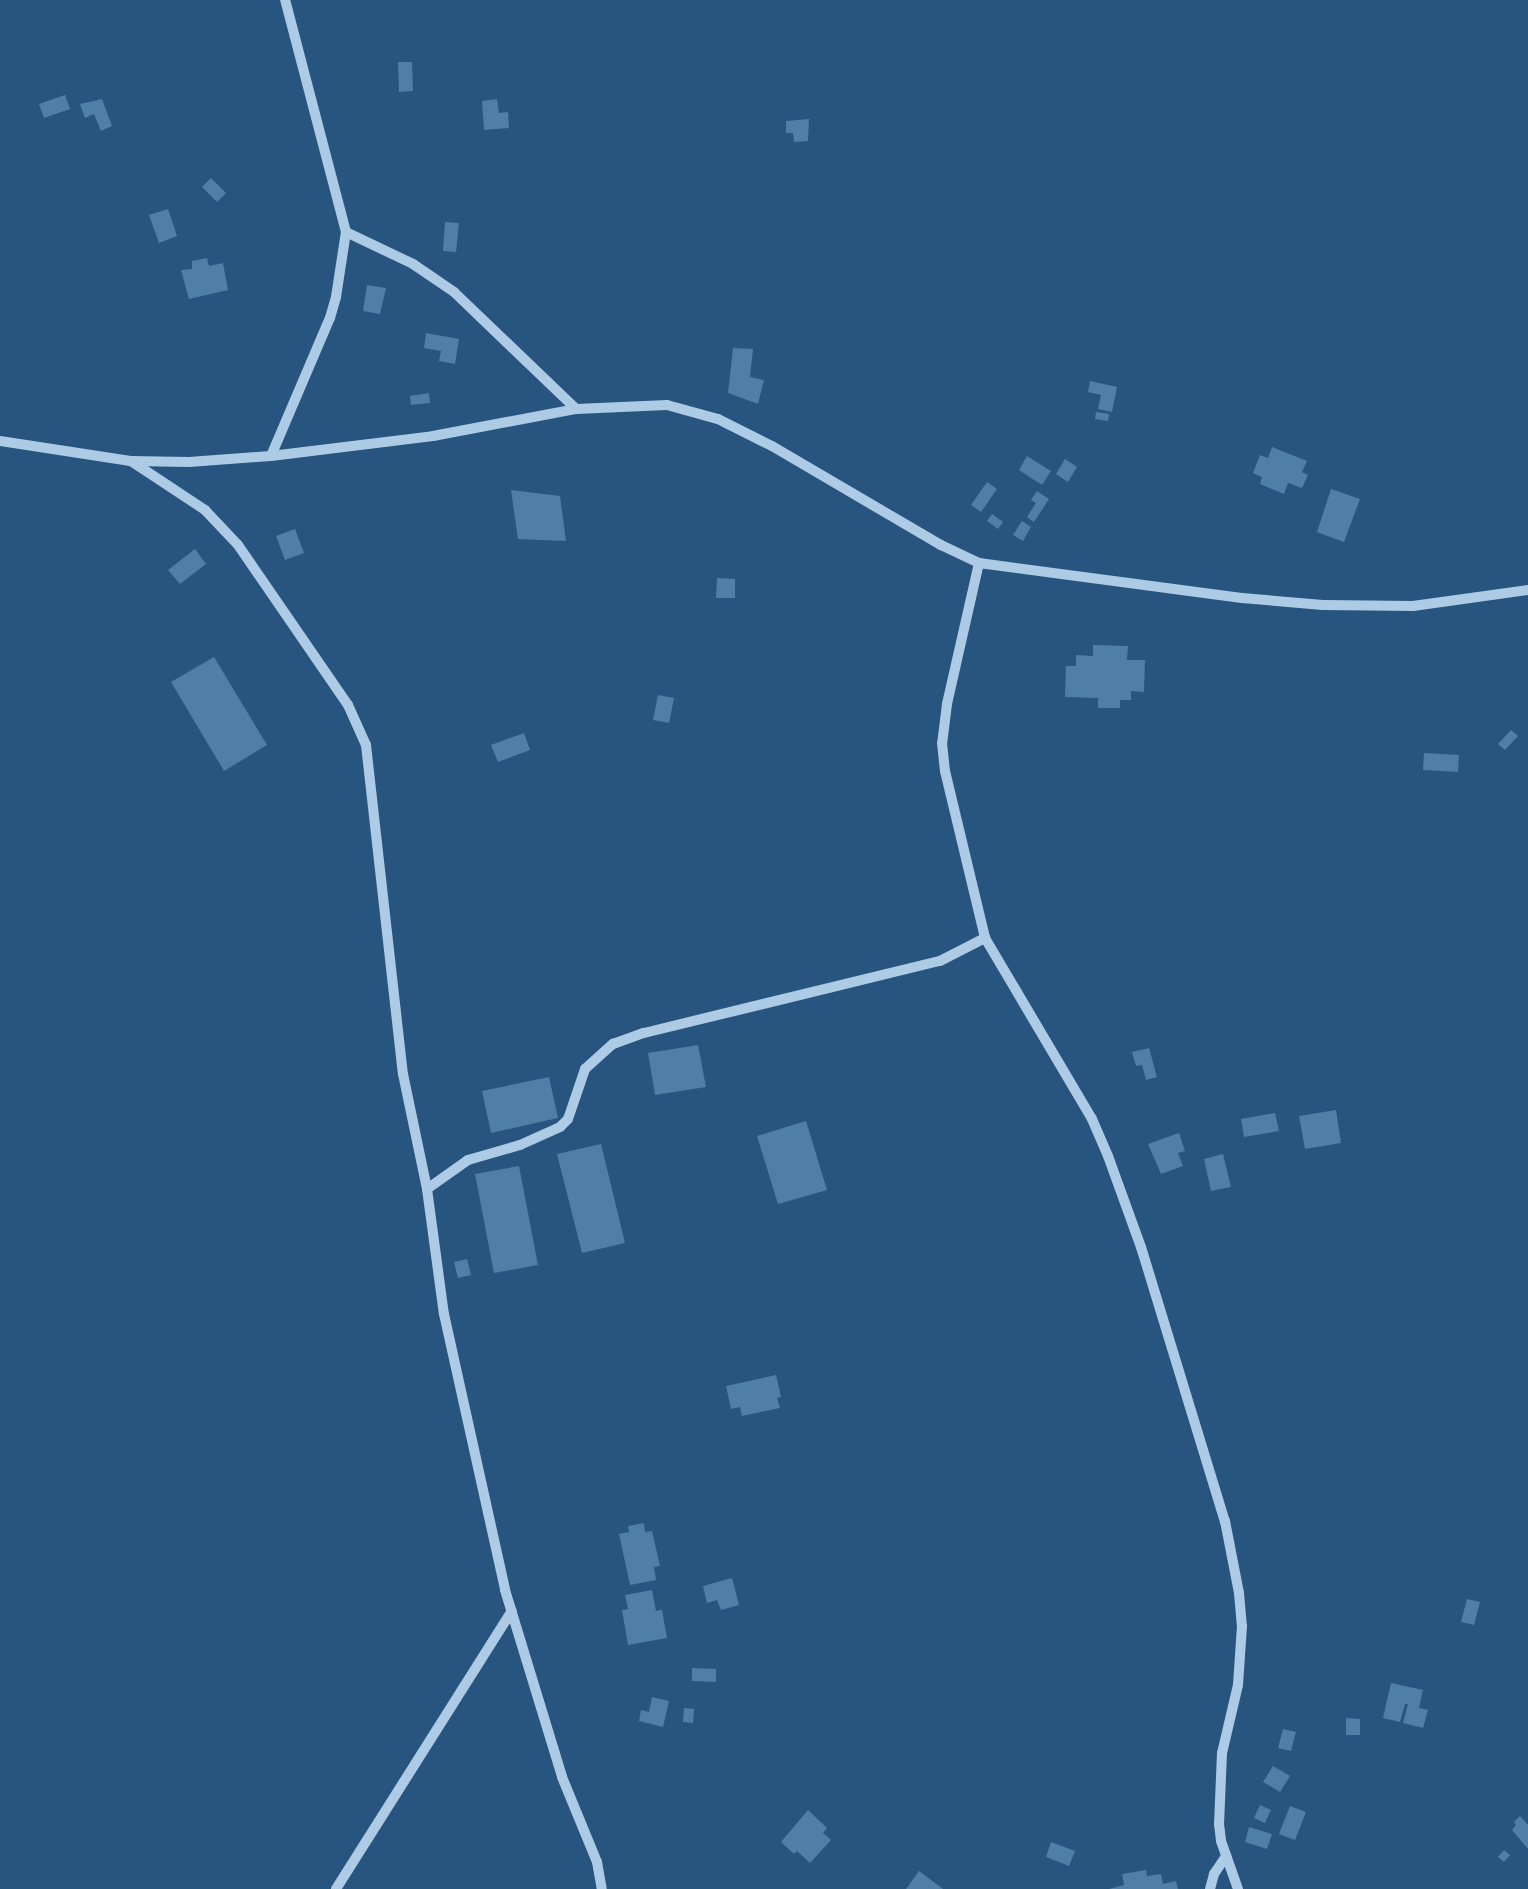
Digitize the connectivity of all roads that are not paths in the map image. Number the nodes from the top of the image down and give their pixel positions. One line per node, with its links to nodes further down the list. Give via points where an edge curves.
1 (285, 0): 2 (street)
2 (346, 232): 3 (street, via 413,264 454,292); 5 (street, via 330,318)
3 (576, 409): 5 (street, via 433,436); 7 (street, via 667,405 718,419)
4 (0, 441): 6 (street)
5 (271, 456): 6 (street, via 189,462)
6 (130, 461): 10 (street, via 205,510 238,545 358,723 366,745 403,1074)
7 (979, 563): 8 (street, via 1323,605 1413,606); 9 (street, via 942,743 945,771)
8 (1528, 590)
9 (985, 938): 10 (street, via 940,961 644,1033 613,1044 585,1069 568,1119 560,1128 468,1161); 12 (street, via 1092,1119 1108,1156 1141,1247 1225,1521 1242,1626 1238,1684 1220,1770 1219,1824)
10 (427, 1189): 11 (street, via 444,1314)
11 (512, 1611): 13 (street); 14 (street, via 562,1777 597,1862)
12 (1226, 1856): 15 (street); 16 (street)
13 (336, 1889)
14 (602, 1889)
15 (1210, 1889)
16 (1238, 1889)

